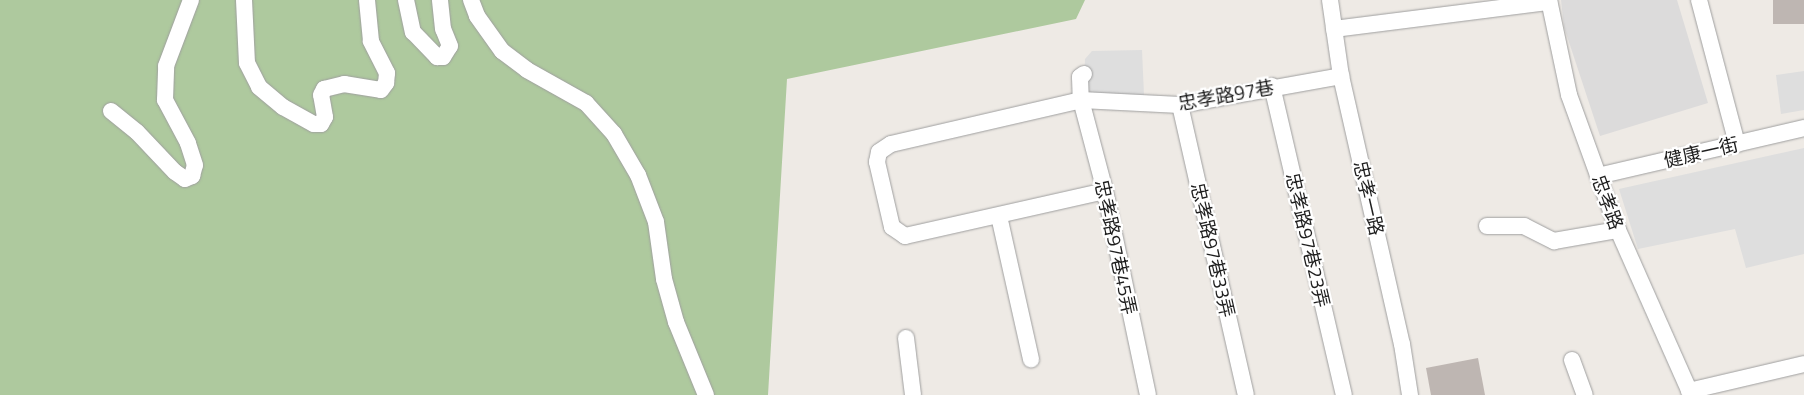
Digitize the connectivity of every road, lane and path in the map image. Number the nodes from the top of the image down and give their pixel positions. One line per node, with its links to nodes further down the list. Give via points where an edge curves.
1 (191, 0): 16 (street, via 166,66 165,100 188,143 195,165 192,176 185,179 175,172 137,132)
2 (244, 0): 3 (street, via 247,63 259,87 283,107 314,124 321,124 325,117 320,95 324,89 344,84 381,90 386,83 387,73 376,57 371,41)
3 (367, 0)
4 (406, 0): 5 (street, via 413,32 432,53 443,57 450,46 443,29)
5 (440, 0)
6 (471, 0): 29 (street, via 477,16 502,51 527,70 586,104 614,134 638,175 656,222 664,279 673,313)
7 (1330, 0): 10 (street, 忠孝一路)
8 (1698, 0): 18 (street)
9 (1549, 1): 10 (street); 19 (street, 忠孝路, via 1569,95)
10 (1334, 30): 12 (street, 忠孝一路)
11 (1084, 74): 14 (street, 忠孝路97巷45弄, via 1080,77)
12 (1341, 76): 13 (street, 忠孝路97巷); 34 (street, 忠孝一路, via 1402,344)
13 (1272, 86): 15 (street, 忠孝路97巷); 33 (street, 忠孝路97巷23弄)
14 (1081, 100): 15 (street, 忠孝路97巷); 20 (street, 忠孝路97巷45弄); 21 (street, 忠孝路97巷, via 891,144 879,152 877,162 892,227 905,236)
15 (1180, 105): 32 (street, 忠孝路97巷33弄)
16 (111, 111)
17 (1804, 128): 18 (street, 健康一街)
18 (1738, 144): 19 (street, 健康一街)
19 (1598, 176): 23 (street, 忠孝路)
20 (1105, 191): 21 (street); 31 (street, 忠孝路97巷45弄)
21 (999, 216): 25 (street)
22 (1487, 226): 23 (street, via 1524,226 1554,241)
23 (1618, 230): 28 (street, 忠孝路)
24 (906, 338): 30 (street)
25 (1031, 359)
26 (1572, 360): 35 (street)
27 (1804, 364): 28 (street)
28 (1690, 393)
29 (706, 395)
30 (913, 395)
31 (1148, 395)
32 (1246, 395)
33 (1344, 395)
34 (1410, 395)
35 (1585, 395)

